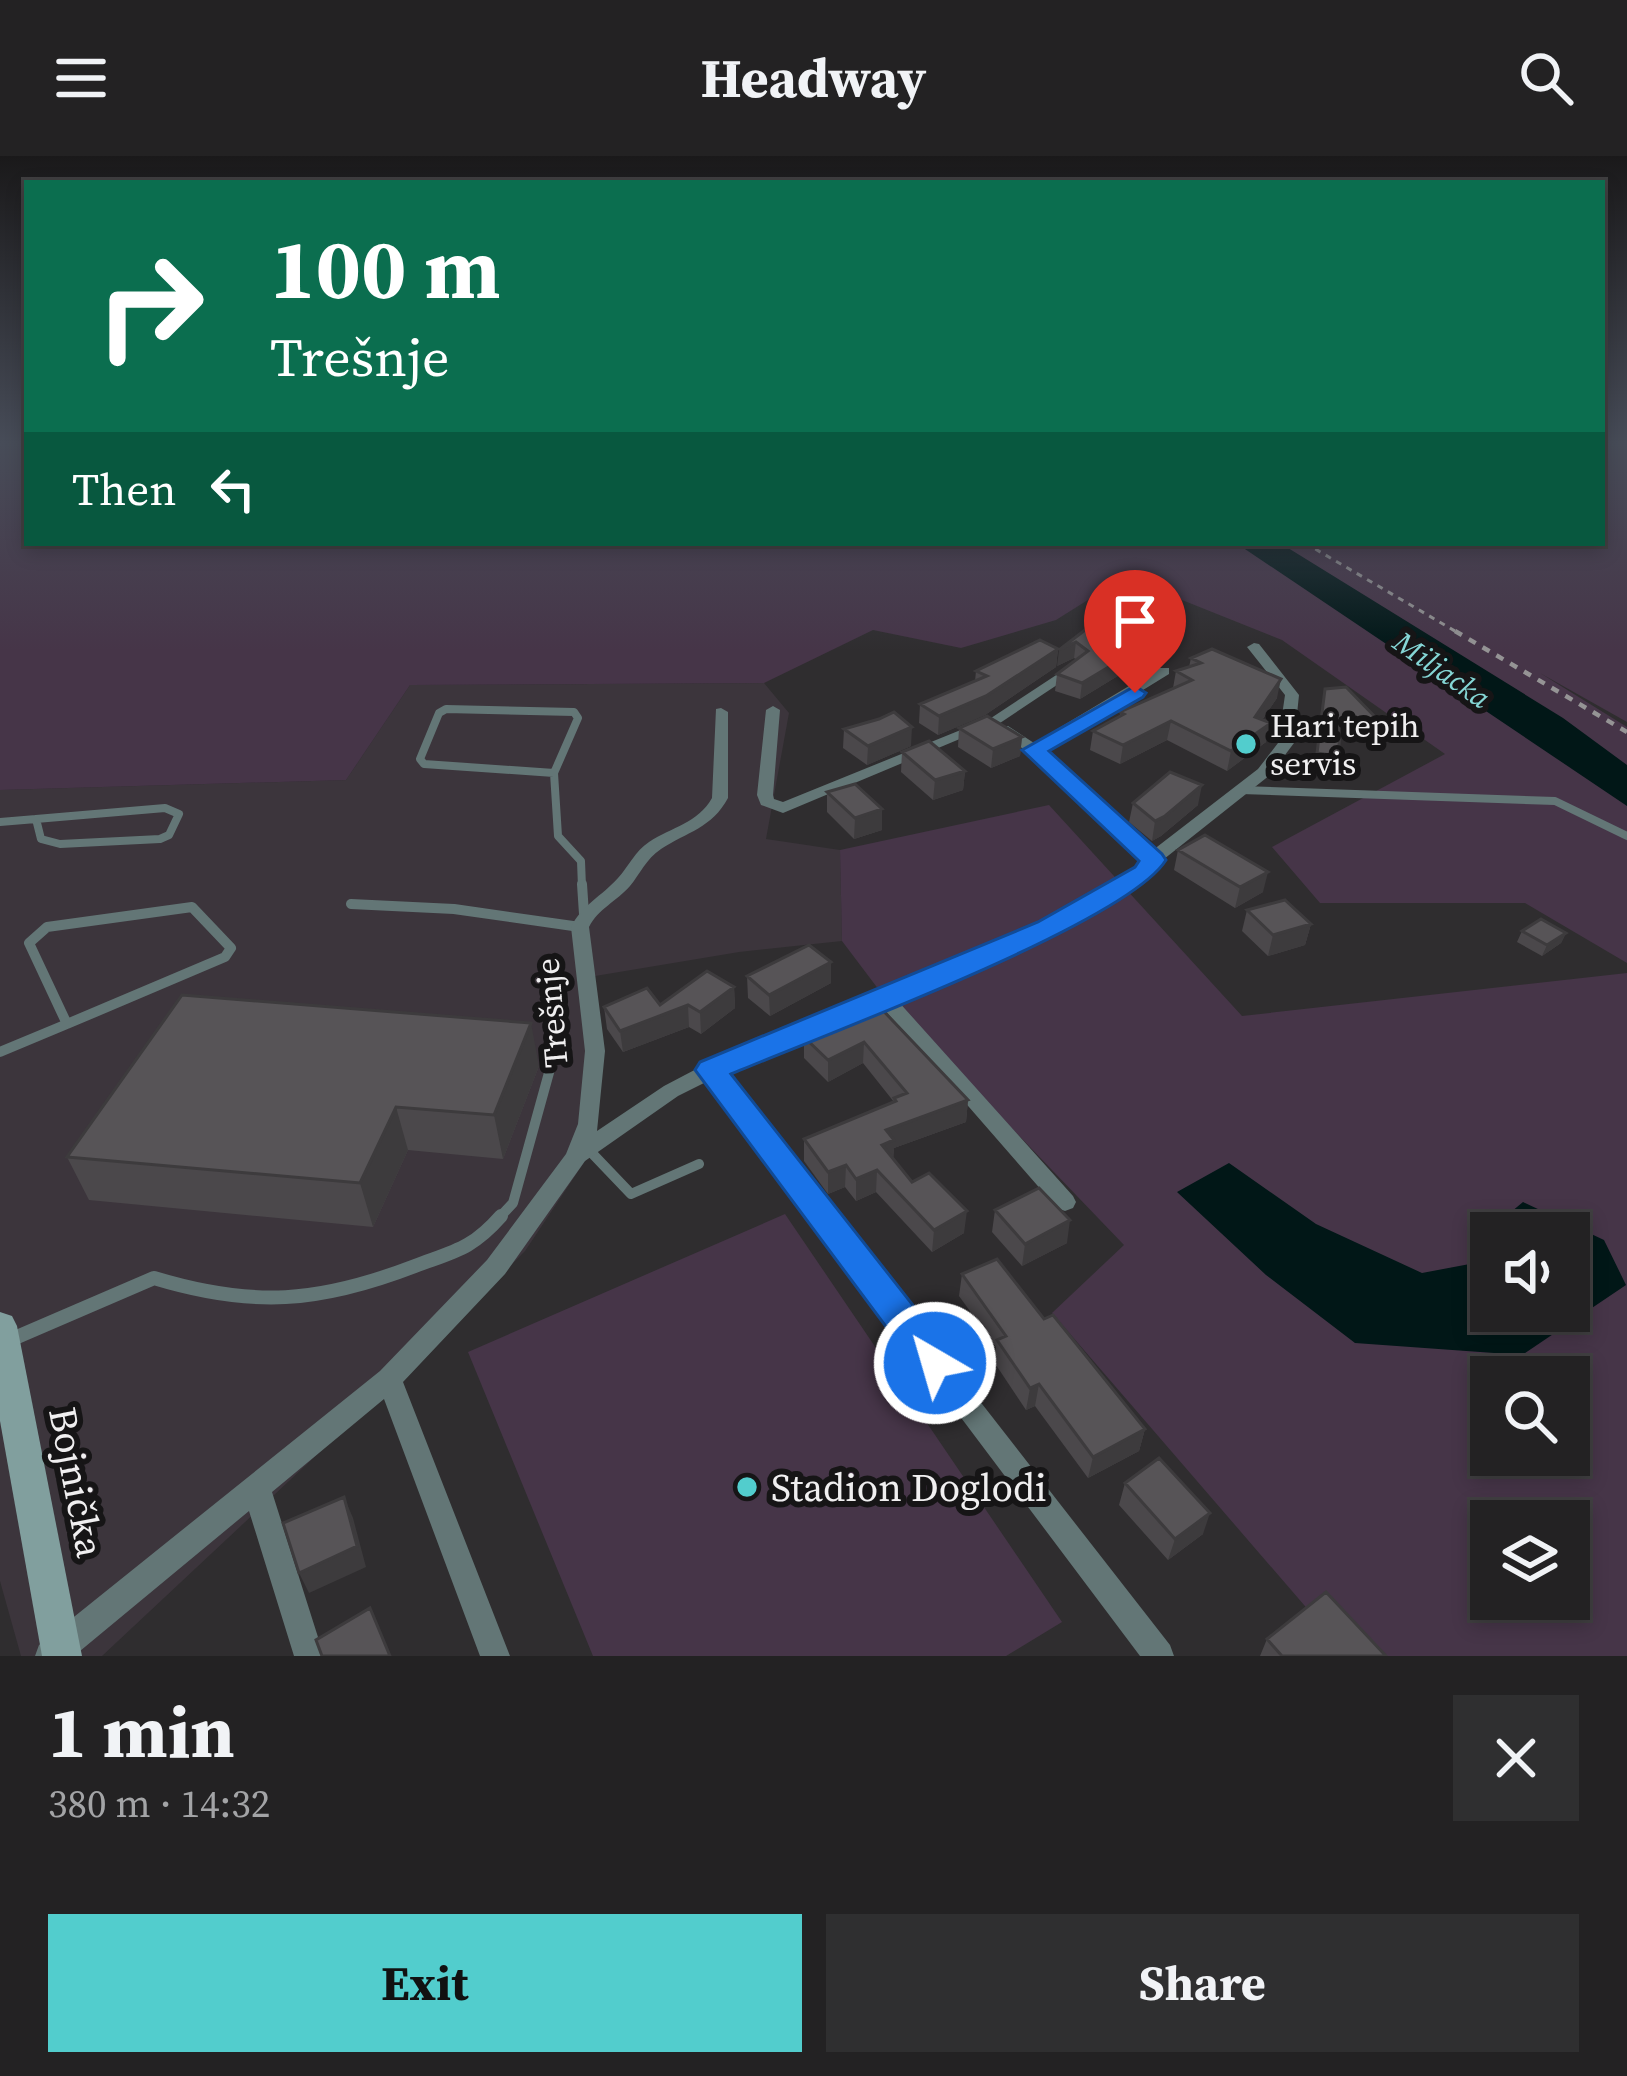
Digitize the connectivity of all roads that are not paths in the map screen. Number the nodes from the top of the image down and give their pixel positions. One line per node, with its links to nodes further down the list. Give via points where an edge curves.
1 (1254, 647): 9 (street, Trešnje, via 1288,685 1292,706 1286,743)
2 (1075, 666): 6 (street)
3 (1164, 671): 7 (street)
4 (772, 710): 6 (street, via 765,795 783,808)
5 (722, 712): 15 (street, Trešnje, via 715,810 652,847)
6 (992, 722): 7 (street)
7 (1034, 750): 13 (street)
8 (554, 773): 8 (lane, via 578,718 566,709 446,709 420,759); 15 (lane, via 559,836 581,861)
9 (1241, 790): 12 (lane, via 1555,801); 13 (street, Trešnje)
10 (35, 817): 10 (lane, via 165,808 179,814 160,839 59,844 41,839); 11 (lane)
11 (0, 821)
12 (1627, 836)
13 (1153, 860): 16 (street, Trešnje, via 1130,884 1048,928)
14 (351, 904): 15 (lane)
15 (582, 921): 21 (street, Trešnje, via 595,1051)
16 (883, 997): 20 (street, Trešnje); 23 (street)
17 (68, 1024): 17 (lane, via 225,957 231,948 192,907 47,927 29,943); 19 (lane)
18 (554, 1051): 24 (lane, via 513,1204 477,1243 350,1291 278,1301 206,1294 154,1278)
19 (0, 1052)
20 (711, 1070): 21 (street, Trešnje); 30 (street)
21 (582, 1153): 22 (lane, via 631,1194); 25 (street, Trešnje, via 496,1267)
22 (699, 1164)
23 (1065, 1202)
24 (3, 1334): 27 (main road, Bojnička)
25 (389, 1379): 26 (street, Trešnje); 29 (street)
26 (256, 1487): 27 (street, Trešnje); 28 (street)
27 (58, 1652)
28 (309, 1656)
29 (495, 1656)
30 (1160, 1656)

